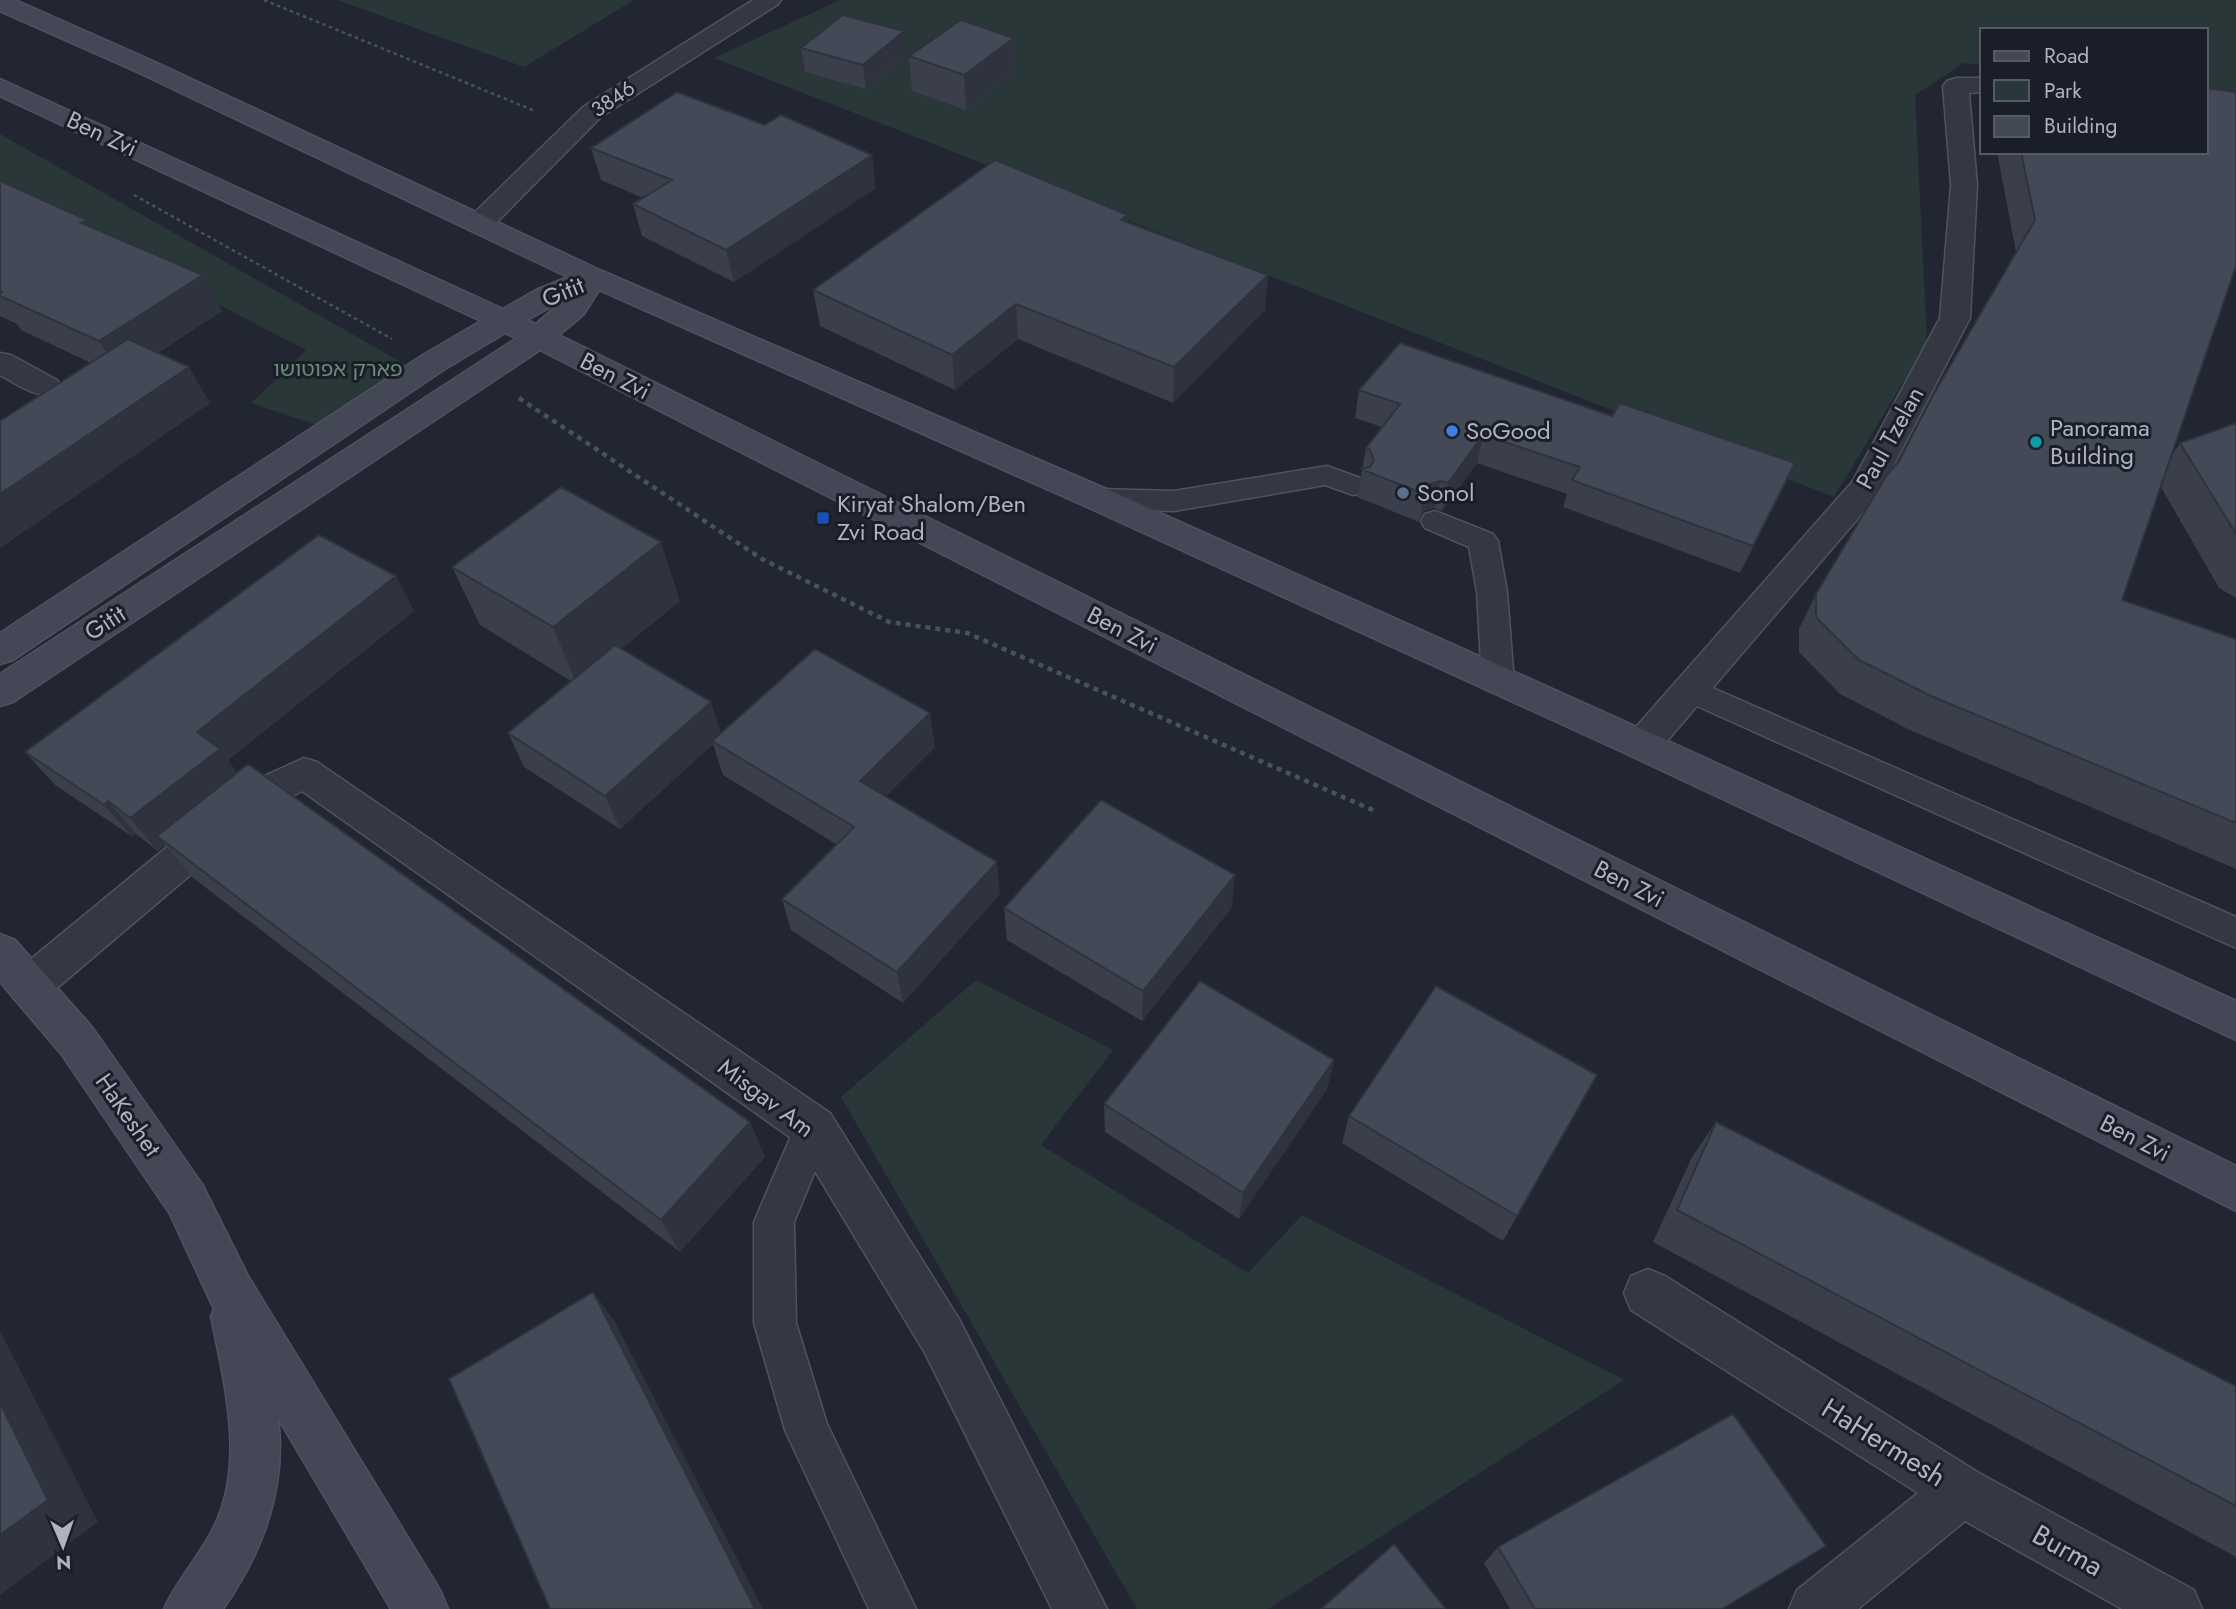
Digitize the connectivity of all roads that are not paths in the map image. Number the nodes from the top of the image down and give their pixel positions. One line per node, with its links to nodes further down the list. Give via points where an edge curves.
1 (23, 0): 4 (main road)
2 (769, 0): 7 (street, 3846, via 592,112)
3 (0, 2): 4 (main road)
4 (44, 22): 7 (main road)
5 (1980, 85): 18 (street, Paul Tzelan, via 1956,86 1964,185 1955,318 1866,487)
6 (0, 87): 9 (main road, Ben Zvi)
7 (479, 224): 8 (main road)
8 (592, 277): 9 (main road, Gitit, via 546,296); 10 (main road, Gitit, via 574,308); 14 (main road)
9 (503, 322): 10 (main road, Ben Zvi); 16 (main road, Gitit, via 434,362)
10 (539, 337): 19 (main road, Gitit); 26 (main road, Ben Zvi)
11 (0, 362): 12 (street)
12 (46, 387)
13 (1353, 486): 14 (lane, via 1326,475 1174,501)
14 (1099, 499): 17 (main road)
15 (1435, 521): 17 (lane, via 1483,541 1492,592)
16 (0, 651)
17 (1498, 682): 20 (main road)
18 (1690, 690): 20 (street, Paul Tzelan); 21 (lane)
19 (0, 692)
20 (1642, 745): 24 (main road)
21 (2236, 933)
22 (0, 952): 23 (main road, HaKeshet)
23 (30, 986): 25 (street, Misgav Am, via 254,798 304,773); 27 (main road, HaKeshet, via 77,1041 186,1199)
24 (2236, 1021)
25 (814, 1128): 32 (lane, via 774,1222 775,1323 807,1430); 33 (street, Misgav Am, via 942,1336)
26 (2236, 1189)
27 (231, 1293): 30 (main road, HaKeshet, via 256,1430 256,1475 235,1541); 31 (main road, HaKeshet)
28 (1648, 1293): 29 (street, HaHermesh)
29 (1961, 1491): 34 (street, HaHermesh); 35 (street, Burma)
30 (191, 1609)
31 (421, 1609)
32 (893, 1609)
33 (1080, 1609)
34 (1816, 1609)
35 (2175, 1609)

